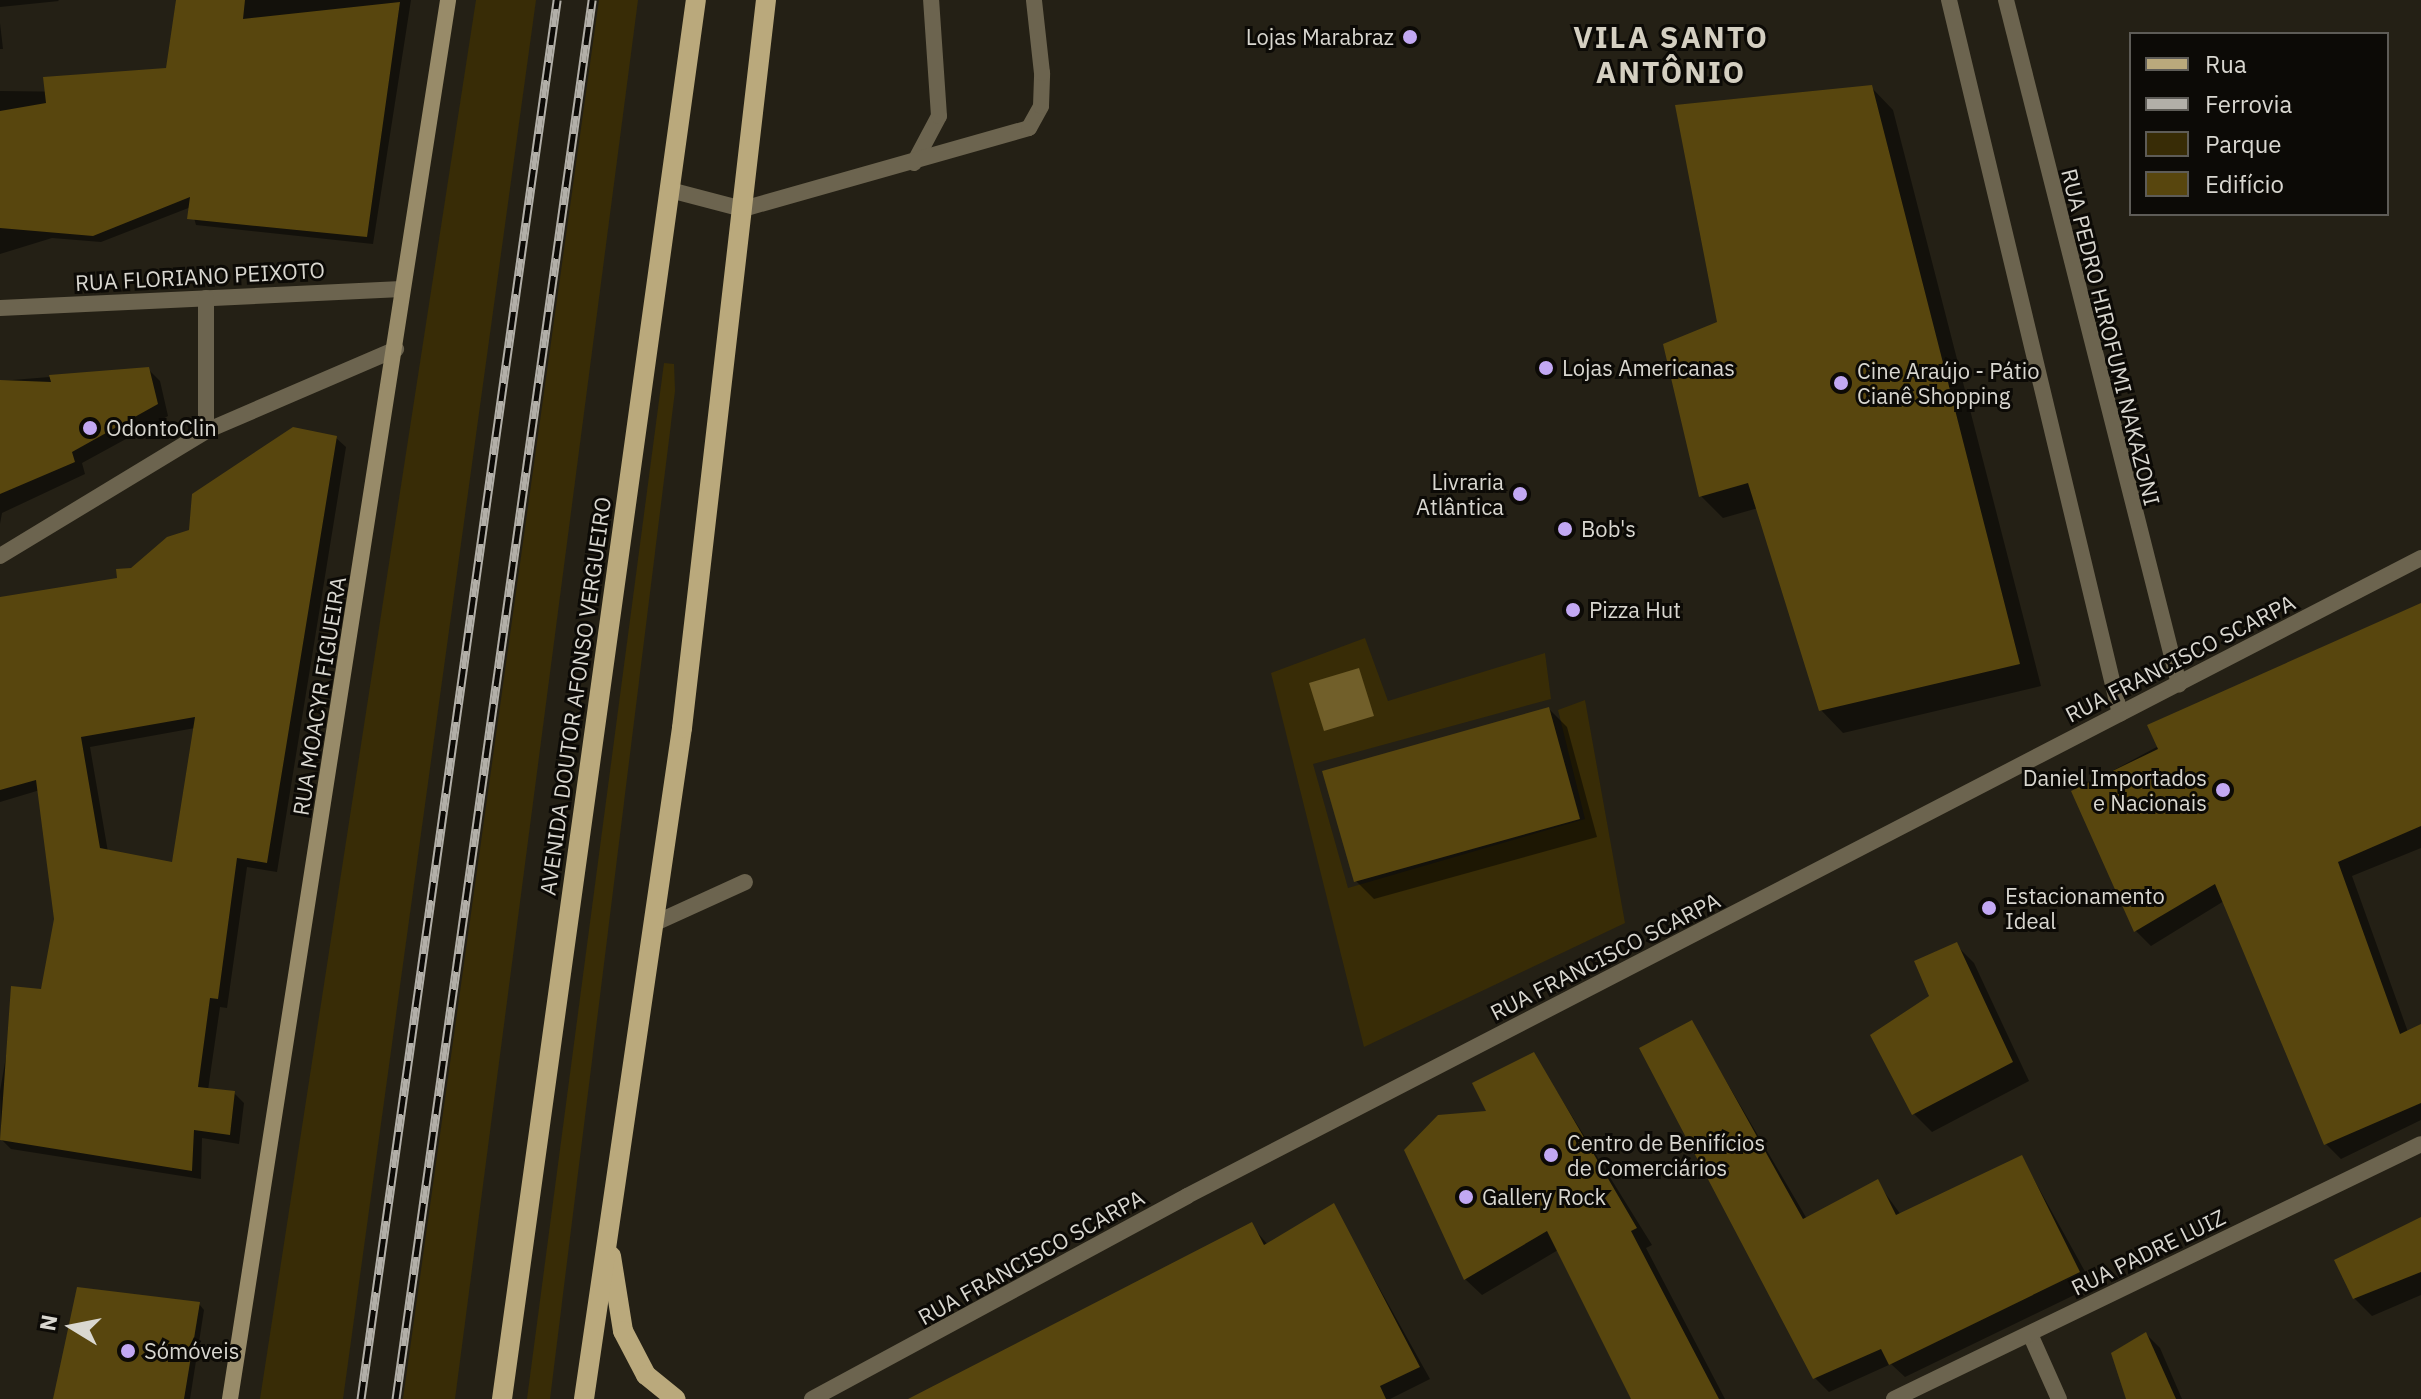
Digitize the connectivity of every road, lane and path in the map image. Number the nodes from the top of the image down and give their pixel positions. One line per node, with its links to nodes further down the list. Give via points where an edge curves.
1 (448, 0): 11 (main road, RUA MOACYR FIGUEIRA)
2 (696, 0): 9 (main road, AVENIDA DOUTOR AFONSO VERGUEIRO)
3 (766, 0): 10 (main road)
4 (931, 0): 8 (street, via 939,116)
5 (1034, 0): 8 (street, via 1041,95 1029,128)
6 (1949, 0): 19 (street)
7 (2006, 0): 18 (street, RUA PEDRO HIROFUMI NAKAZONI)
8 (913, 165): 10 (street)
9 (670, 190): 10 (street); 26 (main road, AVENIDA DOUTOR AFONSO VERGUEIRO)
10 (743, 209): 21 (main road)
11 (402, 289): 12 (street, RUA FLORIANO PEIXOTO); 14 (main road, RUA MOACYR FIGUEIRA)
12 (206, 298): 13 (street, RUA FLORIANO PEIXOTO); 15 (street)
13 (0, 308)
14 (396, 349): 15 (street); 25 (main road, RUA MOACYR FIGUEIRA)
15 (206, 431): 16 (street)
16 (0, 556)
17 (2421, 558): 18 (street, RUA FRANCISCO SCARPA)
18 (2179, 684): 19 (street, RUA FRANCISCO SCARPA)
19 (2120, 714): 29 (street, RUA FRANCISCO SCARPA, via 1187,1196)
20 (745, 882): 21 (street)
21 (653, 924): 23 (main road)
22 (2421, 1144): 24 (street, RUA PADRE LUIZ)
23 (607, 1232): 27 (main road); 28 (main road, via 623,1331 646,1375)
24 (2030, 1334): 30 (street, RUA PADRE LUIZ); 31 (street)
25 (230, 1399)
26 (502, 1399)
27 (584, 1399)
28 (676, 1399)
29 (812, 1399)
30 (1894, 1399)
31 (2059, 1399)

